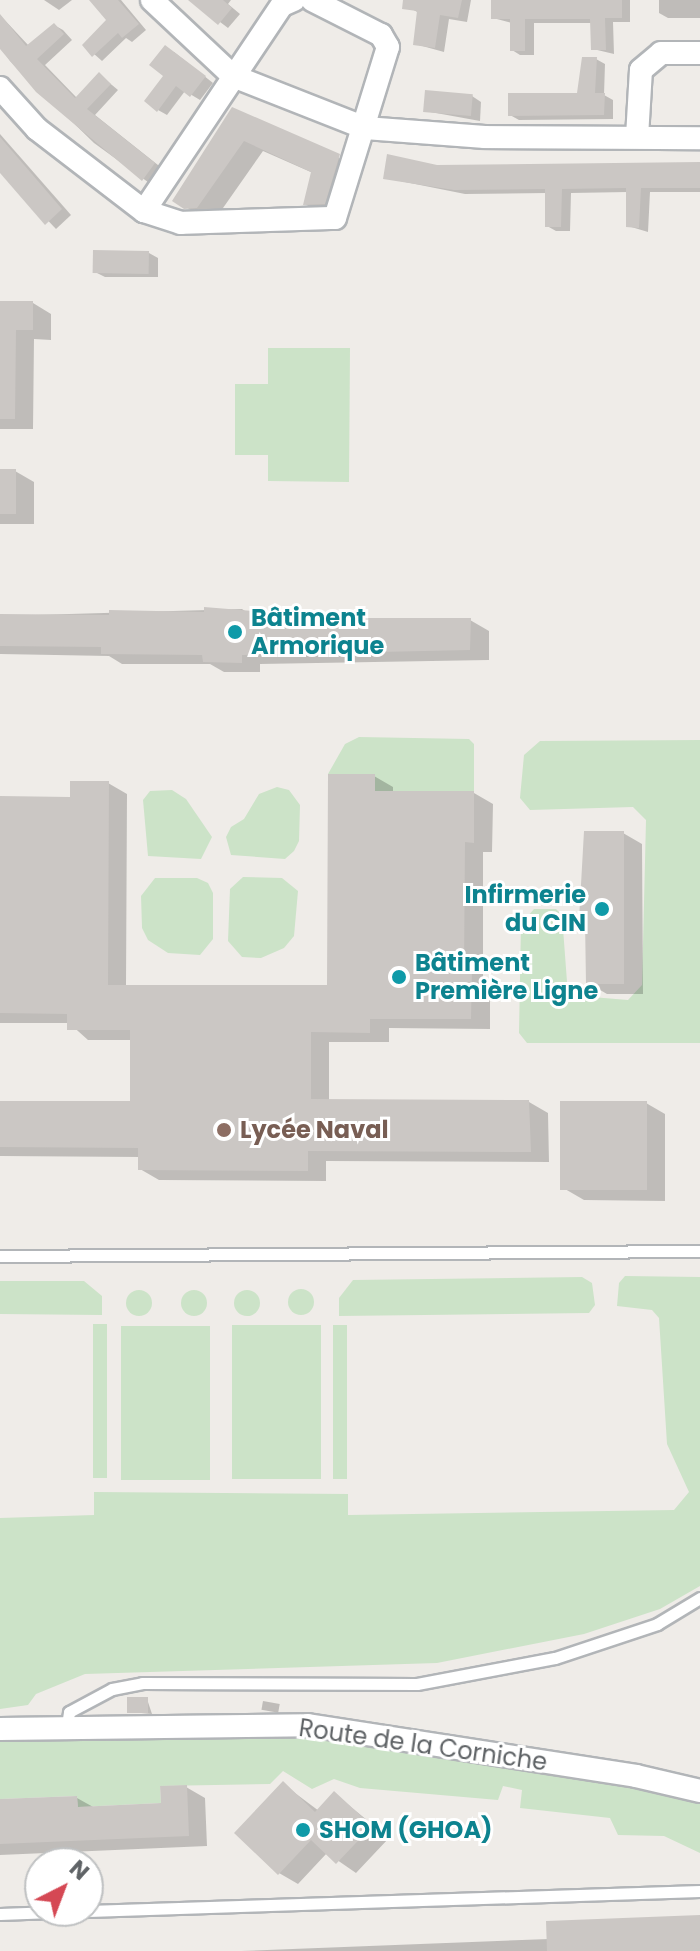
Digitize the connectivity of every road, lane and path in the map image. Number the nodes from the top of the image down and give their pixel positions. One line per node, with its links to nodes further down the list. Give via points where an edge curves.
1 (152, 0): 6 (street)
2 (294, 0): 6 (street, via 282,5)
3 (312, 0): 4 (street)
4 (344, 6): 8 (street, via 381,35 388,47)
5 (700, 53): 9 (street, via 661,53 641,70)
6 (233, 76): 8 (street); 11 (street)
7 (0, 88): 11 (street, via 37,129)
8 (365, 128): 9 (street, via 485,137); 11 (street, via 335,218 181,223)
9 (637, 137): 10 (street)
10 (700, 138)
11 (144, 211)
12 (700, 1251): 13 (lane)
13 (0, 1256)
14 (700, 1598): 15 (lane, via 657,1624 555,1658 417,1684 142,1683 112,1689 69,1712)
15 (67, 1725): 16 (street, Route de la Corniche); 17 (street, Route de la Corniche, via 308,1725 636,1776)
16 (0, 1729)
17 (700, 1791)
18 (700, 1891): 19 (lane)
19 (104, 1910)
20 (24, 1913): 21 (lane)
21 (0, 1914)

